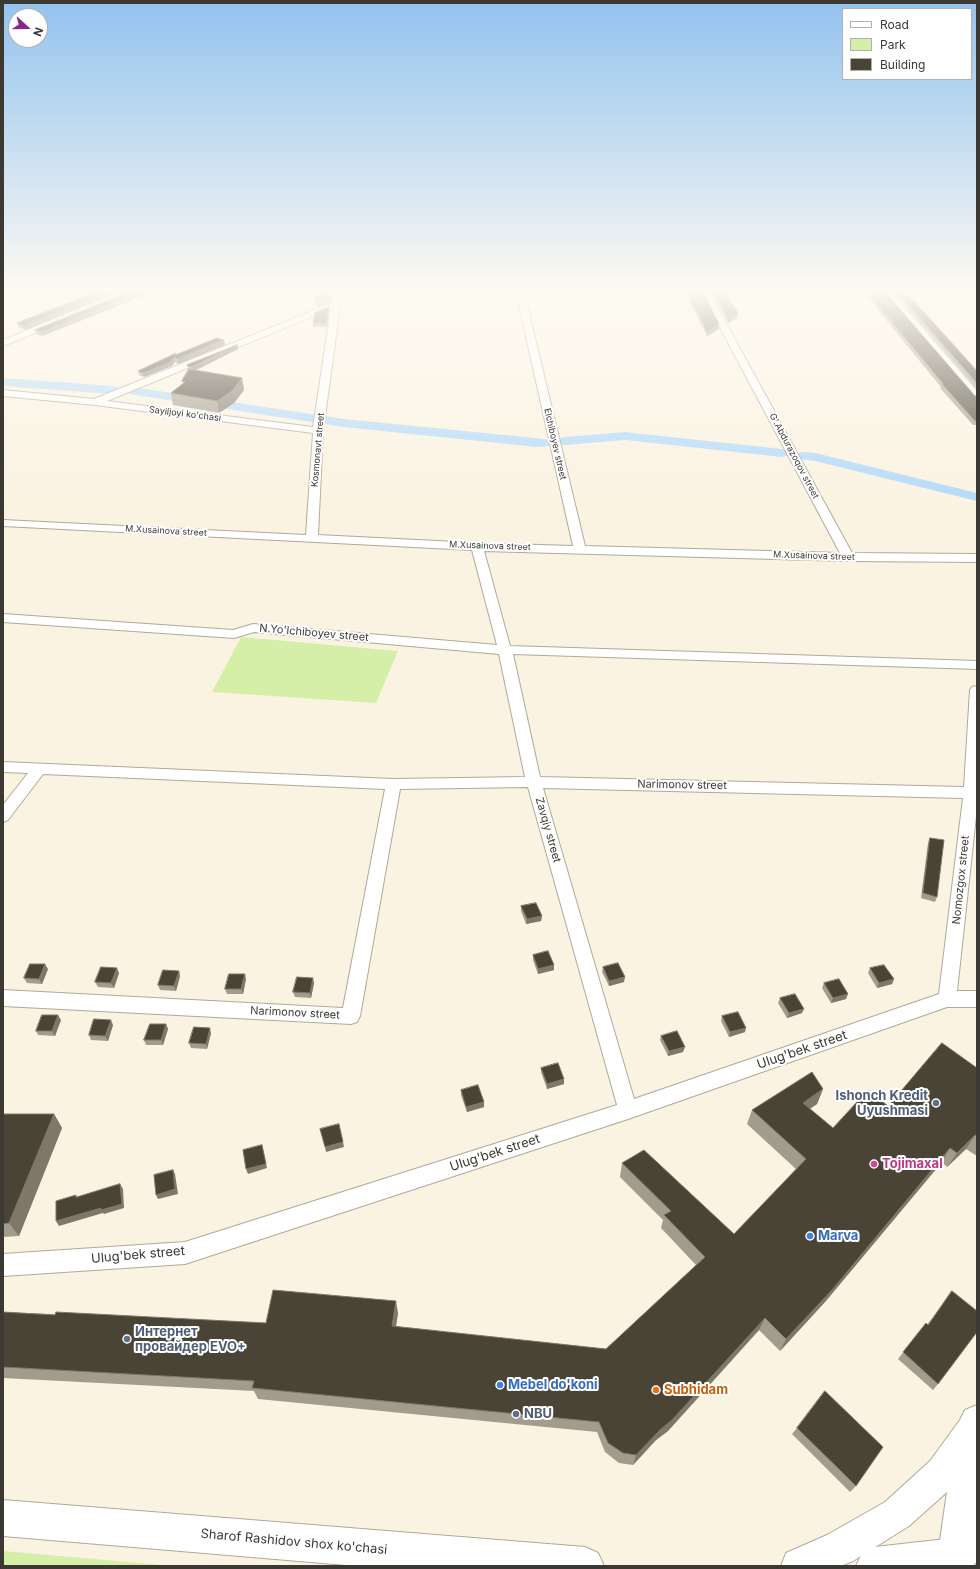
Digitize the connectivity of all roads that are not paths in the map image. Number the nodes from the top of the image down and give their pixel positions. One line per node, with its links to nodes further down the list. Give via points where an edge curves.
1 (186, 365): 8 (street)
2 (328, 365): 9 (street, Kosmonavt street)
3 (537, 365): 13 (street, Elchiboyev street)
4 (745, 365): 14 (street, G'.Abdurazoqov street)
5 (950, 365): 7 (street)
6 (3, 393): 8 (street, Sayiljoyi ko'chasi)
7 (977, 397)
8 (96, 402): 9 (street, Sayiljoyi ko'chasi)
9 (318, 431): 11 (street, Kosmonavt street)
10 (3, 523): 11 (street, M.Xusainova street)
11 (312, 537): 12 (street, M.Xusainova street)
12 (477, 547): 13 (street, M.Xusainova street); 17 (street, Zavqiy street)
13 (580, 549): 14 (street, M.Xusainova street)
14 (848, 557): 15 (street, M.Xusainova street)
15 (977, 558)
16 (3, 618): 17 (street, N.Yo'lchiboyev street, via 234,634 253,628)
17 (505, 650): 18 (street); 22 (street, Zavqiy street)
18 (977, 665)
19 (977, 690): 24 (street, Nomozgoх street)
20 (3, 767): 21 (street, Narimonov street)
21 (39, 769): 23 (street, Narimonov street); 25 (street)
22 (534, 782): 23 (street, Narimonov street); 24 (street, Narimonov street); 29 (street, Zavqiy street)
23 (393, 784): 26 (street, Narimonov street, via 351,1016)
24 (970, 793): 27 (street, Nomozgoх street)
25 (3, 816)
26 (3, 998)
27 (947, 999): 28 (street, Ulug'bek street); 29 (street, Ulug'bek street)
28 (977, 999)
29 (628, 1110): 30 (street, Ulug'bek street, via 185,1253)
30 (3, 1265)
31 (975, 1427): 33 (main road); 35 (main road, via 942,1473 897,1514 840,1548)
32 (3, 1518): 34 (main road, Sharof Rashidov shox ko'chasi)
33 (961, 1553): 36 (main road)
34 (585, 1566)
35 (799, 1566)
36 (875, 1566)

